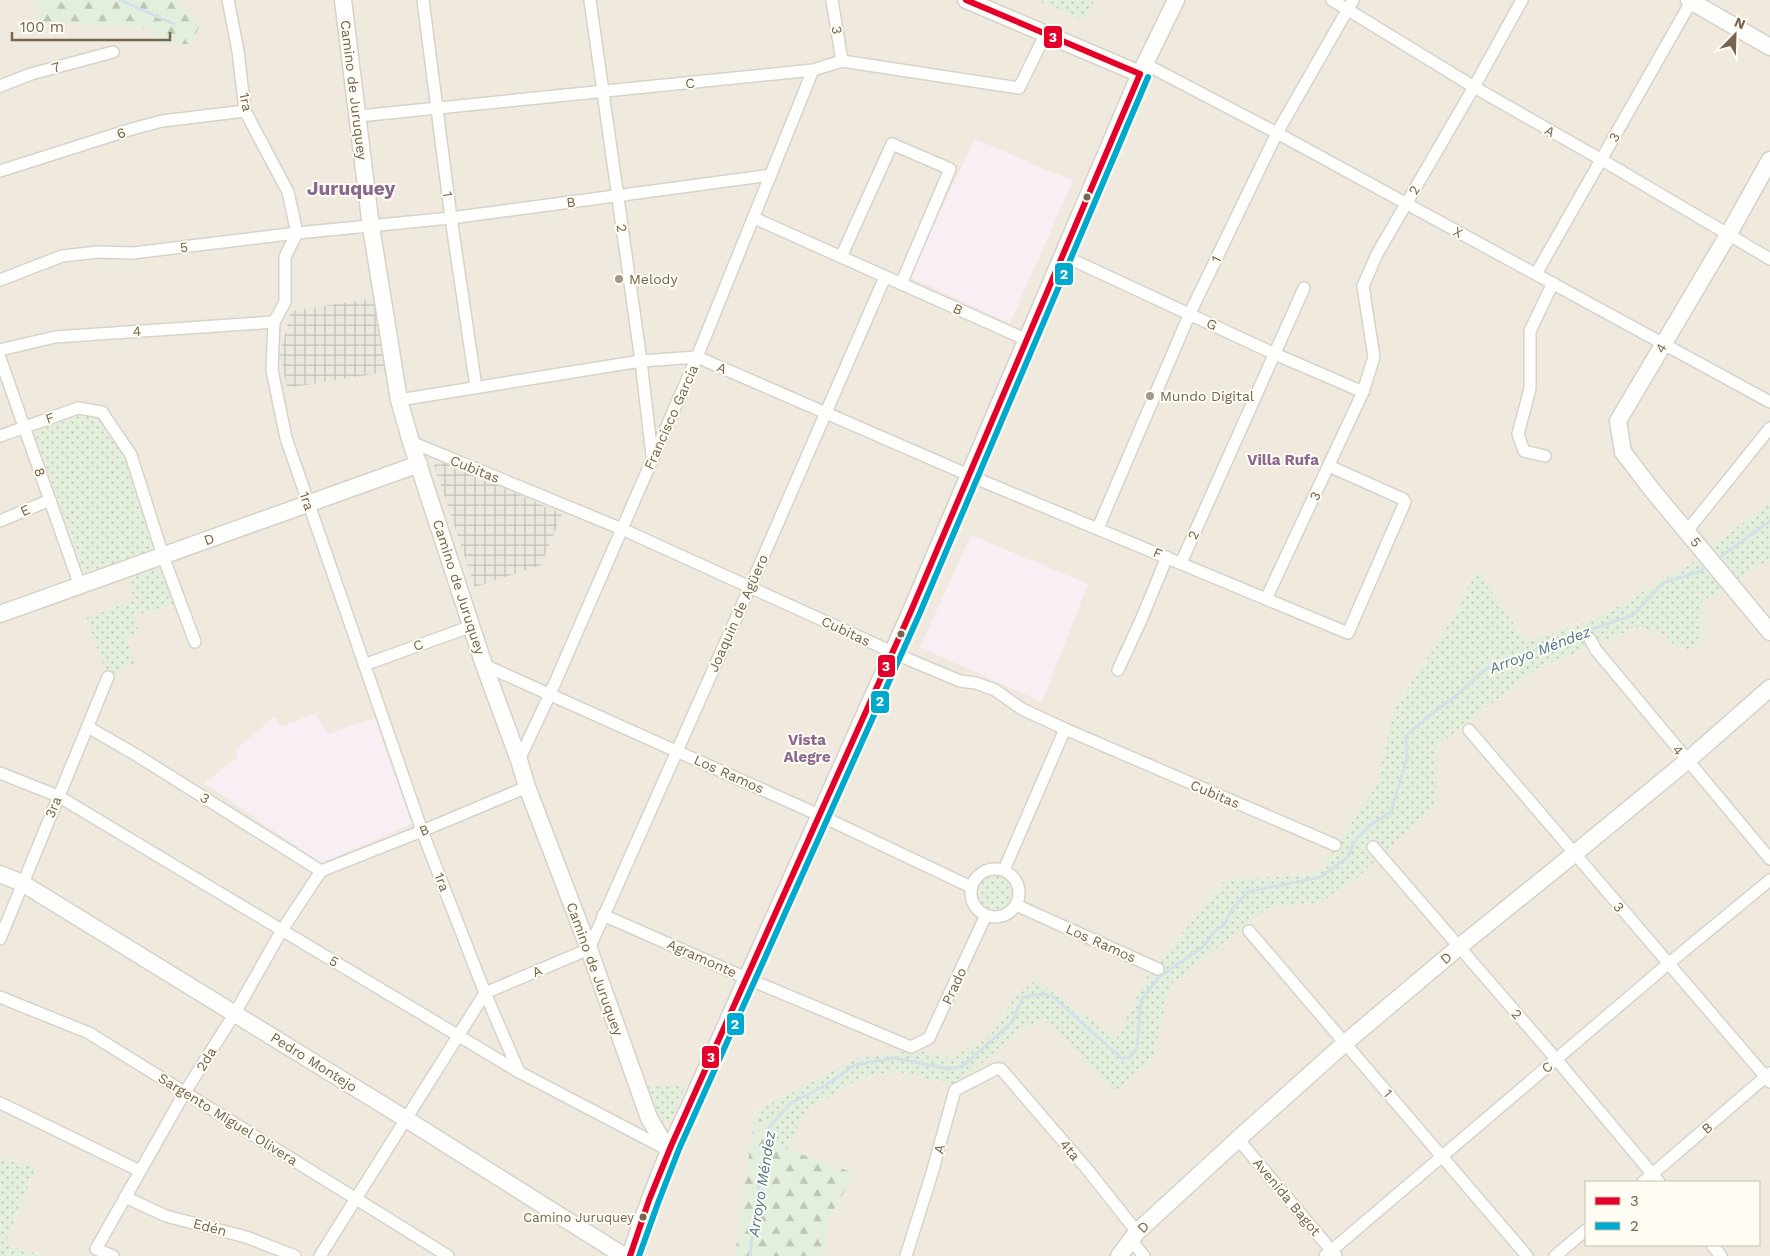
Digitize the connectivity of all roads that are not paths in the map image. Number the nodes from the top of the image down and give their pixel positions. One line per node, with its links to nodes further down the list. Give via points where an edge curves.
1 (228, 0): 22 (street, 1ra)
2 (343, 0): 23 (street, Camino de Juruquey)
3 (422, 0): 21 (street, 1)
4 (590, 0): 20 (street, 2)
5 (832, 0): 15 (street, 3)
6 (966, 0): 12 (street)
7 (1176, 0): 16 (street)
8 (1332, 0): 11 (street, A)
9 (1522, 0): 19 (street, 2)
10 (1691, 0): 13 (street); 25 (street, 3)
11 (1351, 5): 19 (street, A); 24 (street, 1)
12 (1046, 33): 15 (street, C, via 1019,88); 16 (street)
13 (1770, 47)
14 (113, 52): 18 (street, 7, via 31,74)
15 (842, 61): 17 (street, C)
16 (1142, 69): 24 (street, X); 36 (street)
17 (813, 70): 20 (street, C); 28 (street, Francisco García)
18 (0, 86)
19 (1474, 87): 25 (street, A); 30 (street, 2)
20 (603, 92): 21 (street, C); 29 (street, 2)
21 (437, 108): 23 (street, C); 31 (street, 1)
22 (245, 111): 27 (street, 6, via 162,121); 34 (street, 1ra, via 288,192)
23 (358, 116): 33 (street, Camino de Juruquey)
24 (1277, 133): 30 (street, X); 45 (street, 1)
25 (1602, 160): 35 (street, A); 39 (street, 3)
26 (1770, 160): 35 (street, 4)
27 (0, 171)
28 (771, 175): 29 (street, B); 32 (street, Francisco García)
29 (617, 196): 31 (street, B); 53 (street, 2)
30 (1406, 204): 39 (street, X); 55 (street, 2, via 1363,286 1374,357)
31 (451, 218): 33 (street, B); 54 (street, 1)
32 (754, 218): 37 (street, B); 51 (street, Francisco García)
33 (371, 227): 34 (street, 5); 56 (street, Camino de Juruquey)
34 (297, 233): 41 (street, 5, via 133,252 62,256); 46 (street, 1ra, via 285,256 285,302)
35 (1728, 235): 38 (street, A); 48 (street, 4)
36 (1062, 255): 45 (street, G); 47 (street)
37 (841, 257): 40 (street, B); 43 (street, via 892,144 950,169)
38 (1770, 259)
39 (1536, 274): 42 (street, X)
40 (885, 277): 43 (street, B); 58 (street, Joaquín de Agüero)
41 (0, 280)
42 (1553, 282): 48 (street, X); 63 (street, via 1530,331 1530,389 1518,434 1524,451)
43 (901, 284): 47 (street, B)
44 (1304, 288): 50 (street, 2)
45 (1190, 314): 50 (street, G); 71 (street, 1)
46 (274, 322): 49 (street, 4, via 55,337); 69 (street, 1ra, via 272,370 286,438)
47 (1026, 340): 67 (street)
48 (1664, 343): 57 (street, X); 73 (street, 4, via 1618,421 1623,452)
49 (0, 350)
50 (1275, 354): 55 (street, G); 76 (street, 2)
51 (697, 357): 53 (street, A); 58 (street, A); 64 (street, Francisco García)
52 (0, 358): 59 (street, 8)
53 (642, 361): 54 (street, A); 64 (street, 2)
54 (476, 387): 56 (street, A)
55 (1362, 392): 66 (street, 3)
56 (399, 400): 62 (street, Camino de Juruquey)
57 (1770, 402)
58 (826, 412): 67 (street, A); 78 (street, Joaquín de Agüero)
59 (24, 427): 61 (street, F); 68 (street, 8); 74 (street, F, via 78,408 102,412 131,455)
60 (1770, 428): 73 (street, 5)
61 (0, 436)
62 (410, 442): 65 (street, Camino de Juruquey); 72 (street, Cubitas)
63 (1546, 456)
64 (652, 457): 72 (street, Francisco García)
65 (419, 464): 69 (street, D); 81 (street, Camino de Juruquey)
66 (1329, 466): 79 (street, 3); 79 (street, F, via 1405,502 1348,633)
67 (968, 475): 71 (street, F); 85 (street)
68 (50, 500): 70 (street, E); 77 (street, 8)
69 (308, 503): 74 (street, D); 86 (street, 1ra)
70 (0, 521)
71 (1098, 528): 75 (street, F)
72 (622, 529): 78 (street, Cubitas); 91 (street, Francisco García)
73 (1687, 531): 82 (street, 5)
74 (163, 556): 77 (street, D); 84 (street)
75 (1167, 557): 76 (street, F); 88 (street)
76 (1181, 563): 79 (street, F)
77 (80, 586): 80 (street, D)
78 (750, 587): 85 (street, Cubitas); 95 (street, Joaquín de Agüero)
79 (1266, 599)
80 (0, 614)
81 (472, 626): 86 (street, C); 87 (street, Camino de Juruquey)
82 (1770, 632)
83 (1590, 639): 97 (street, 4)
84 (195, 642)
85 (892, 653): 93 (street, Cubitas, via 960,681 995,690 1022,709); 101 (street)
86 (364, 665): 102 (street, 1ra)
87 (484, 665): 91 (street, Los Ramos); 96 (street, Camino de Juruquey)
88 (1118, 670)
89 (108, 677): 92 (street, 3ra)
90 (1770, 688): 97 (street, D)
91 (550, 694): 95 (street, Los Ramos); 96 (street, Francisco García)
92 (88, 727): 100 (street, 3ra); 108 (street, 3)
93 (1065, 729): 103 (street, Cubitas); 107 (street)
94 (1469, 730): 105 (street, 3)
95 (677, 751): 101 (street, Los Ramos); 114 (street, Joaquín de Agüero)
96 (519, 760): 99 (street, Camino de Juruquey)
97 (1687, 761): 105 (street, D); 106 (street, 4)
98 (0, 773): 100 (street, 5)
99 (527, 787): 102 (street, B); 120 (street, Camino de Juruquey)
100 (58, 796): 111 (street, 3ra); 116 (street, 5)
101 (819, 815): 112 (street, Los Ramos); 123 (street)
102 (422, 831): 108 (street, B); 124 (street, 1ra)
103 (1335, 845)
104 (1373, 847): 119 (street, 2)
105 (1574, 854): 119 (street, D); 121 (street, 3)
106 (1770, 859)
107 (1004, 870): 112 (street, via 996,868 980,873); 113 (street, via 1011,874 1019,889)
108 (321, 871): 116 (street, 2da)
109 (0, 874): 111 (street, Pedro Montejo)
110 (1770, 880): 121 (street, C)
111 (22, 883): 118 (street, 3ra); 126 (street, Pedro Montejo)
112 (971, 887): 115 (street, via 975,907)
113 (1016, 904): 115 (street, via 1006,914); 122 (street, Los Ramos)
114 (603, 915): 120 (street, Joaquín de Agüero); 123 (street, Agramonte)
115 (986, 915): 129 (street, Prado, via 929,1038)
116 (282, 930): 126 (street, 2da); 127 (street, 5)
117 (1249, 931): 128 (street, 1)
118 (0, 939)
119 (1459, 947): 128 (street, D); 130 (street, 2)
120 (589, 949): 124 (street, A); 138 (street, Camino de Juruquey, via 649,1118)
121 (1668, 964): 130 (street, C); 133 (street, 3)
122 (1158, 969)
123 (746, 978): 129 (street, Agramonte); 138 (street)
124 (485, 994): 127 (street); 132 (street, 1ra)
125 (0, 997): 134 (street, Sargento Miguel Olivera, via 89,1032)
126 (235, 1013): 134 (street, 2da); 136 (street, Pedro Montejo)
127 (459, 1036): 132 (street, 5); 136 (street)
128 (1345, 1043): 137 (street, D); 139 (street, 1)
129 (911, 1047)
130 (1556, 1059): 139 (street, C); 141 (street, 2)
131 (1001, 1069): 145 (street, 4ta, via 1087,1169); 154 (street, A, via 955,1090)
132 (519, 1072): 138 (street, 5)
133 (1769, 1078): 141 (street, B)
134 (185, 1092): 140 (street, 2da); 143 (street, Sargento Miguel Olivera)
135 (0, 1103): 140 (street)
136 (406, 1119): 143 (street); 152 (street, Pedro Montejo)
137 (1238, 1138): 145 (street, D); 147 (street, Avenida Bagot)
138 (668, 1150): 153 (street)
139 (1442, 1156): 147 (street, C); 157 (street, 1)
140 (140, 1172): 142 (street, 2da)
141 (1651, 1180)
142 (125, 1197): 148 (street, 2da, via 96,1249); 149 (street, Edén, via 166,1216 246,1236)
143 (356, 1198): 150 (street); 151 (street, Sargento Miguel Olivera)
144 (1585, 1231): 158 (street)
145 (1134, 1236): 155 (street); 156 (street, 4ta)
146 (1713, 1246): 159 (street)
147 (1331, 1254)
148 (114, 1256)
149 (295, 1256)
150 (320, 1256)
151 (448, 1256)
152 (624, 1256)
153 (630, 1256)
154 (906, 1256)
155 (1119, 1256)
156 (1144, 1256)
157 (1527, 1256)
158 (1555, 1256)
159 (1721, 1256)

